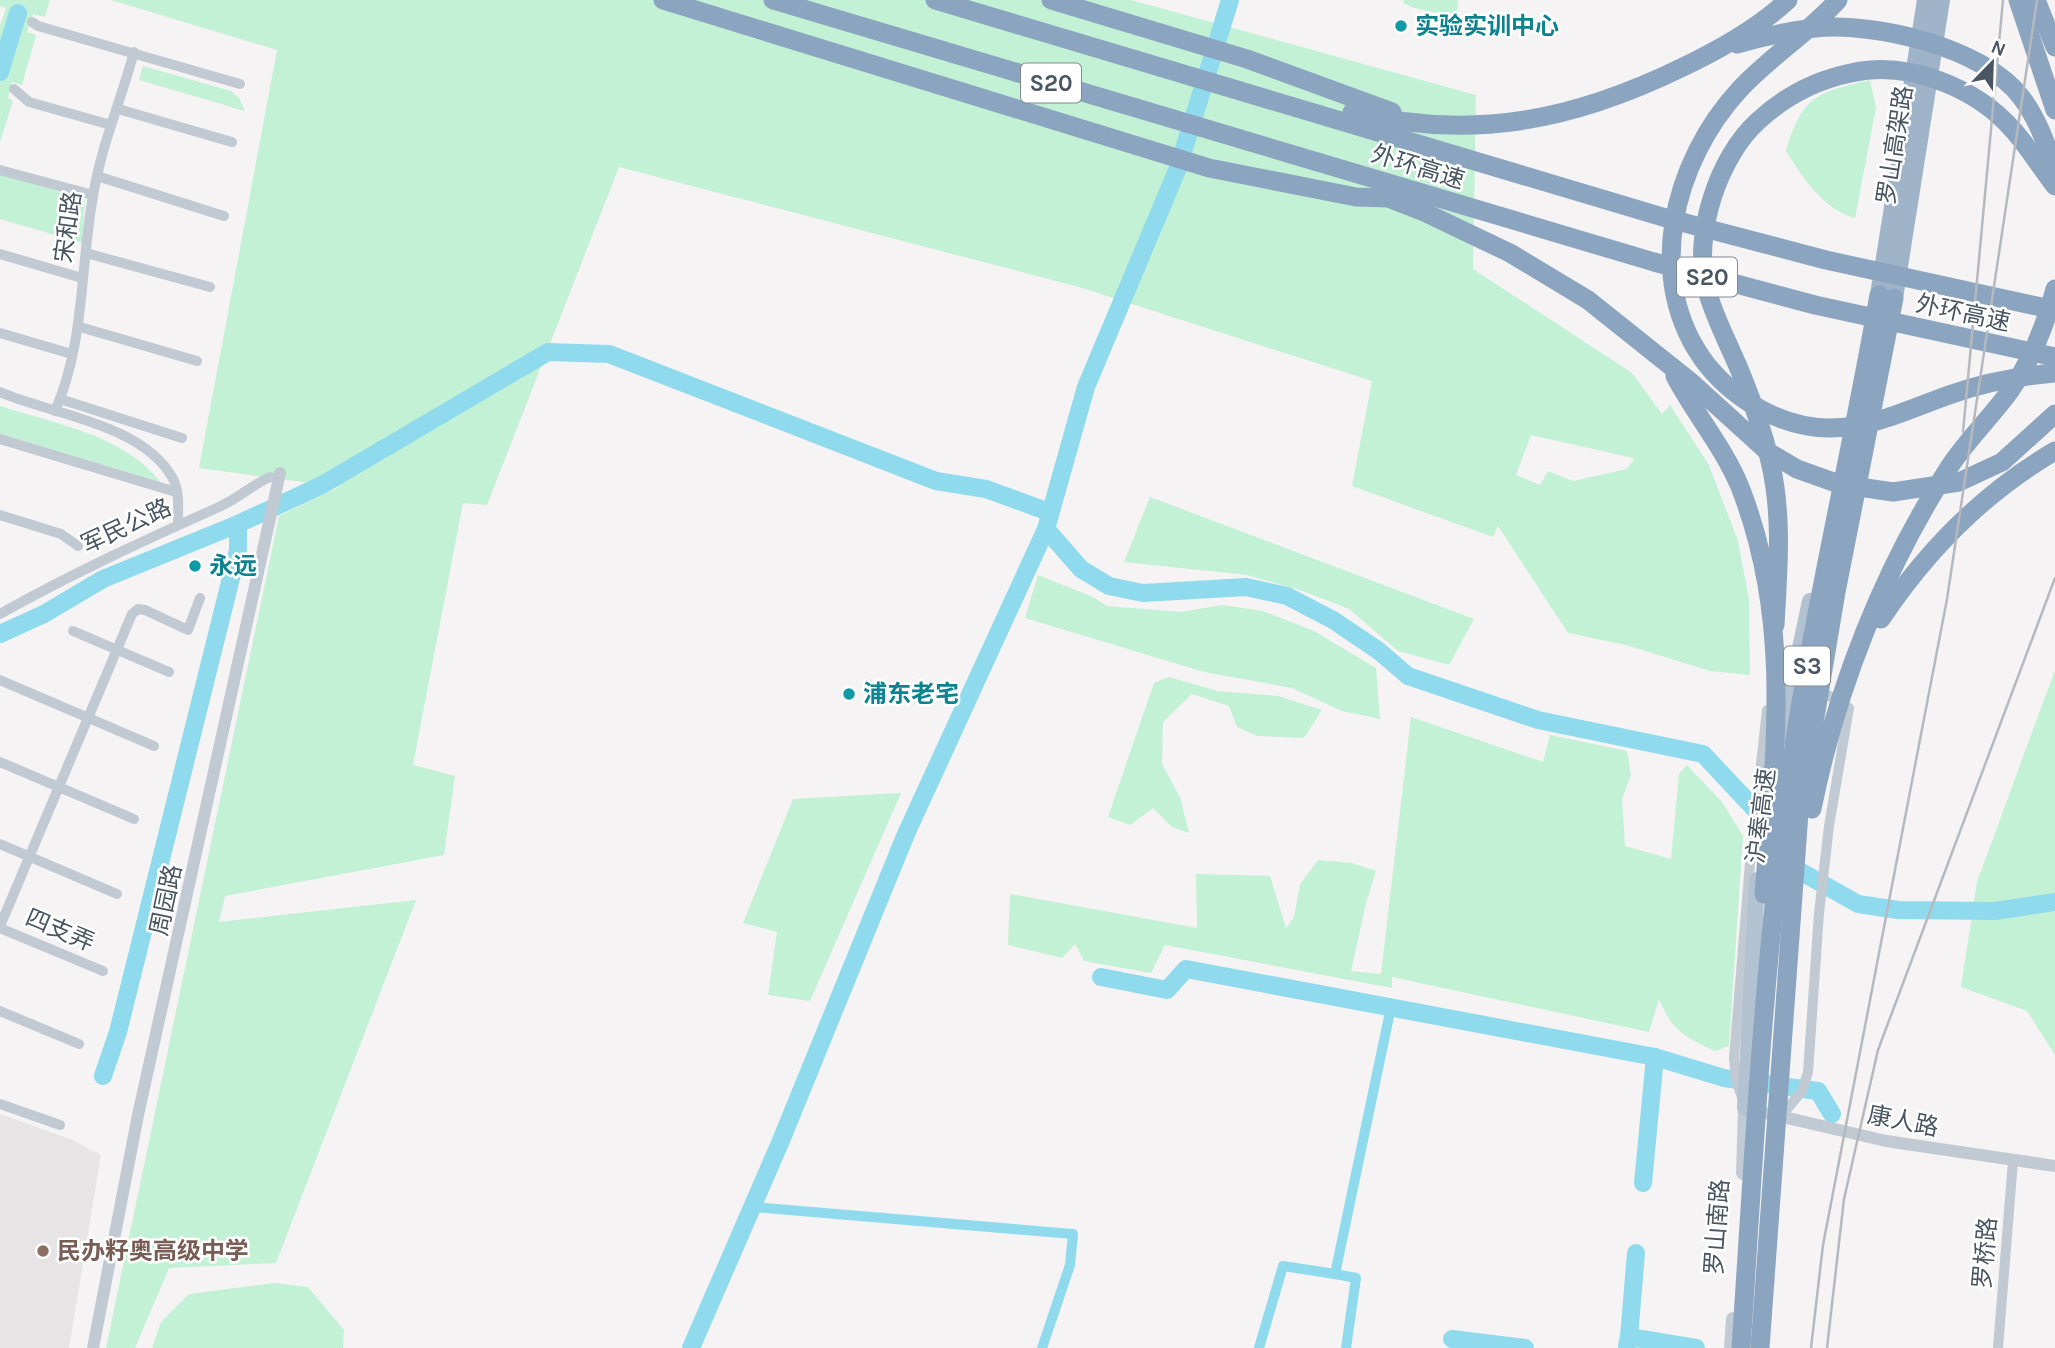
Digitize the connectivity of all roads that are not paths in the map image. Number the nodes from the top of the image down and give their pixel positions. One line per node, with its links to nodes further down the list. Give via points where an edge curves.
1 (663, 0): 31 (highway, via 1209,168 1356,197)
2 (773, 0): 28 (highway, 外环高速 / S20)
3 (935, 0): 21 (highway, 外环高速 / S20)
4 (1051, 0): 22 (highway, via 1247,59 1382,107)
5 (1788, 0): 16 (highway)
6 (1838, 0): 46 (highway, via 1754,75 1715,122 1687,174 1672,241 1672,276 1678,309 1703,359 1755,406 1809,426 1866,425 1979,386)
7 (1919, 0): 74 (main road, via 1866,329)
8 (1926, 0): 38 (highway, 罗山高架路)
9 (1941, 0): 38 (highway, 罗山高架路)
10 (1947, 0): 84 (main road, via 1918,197 1788,903)
11 (2018, 0): 19 (highway)
12 (2036, 0): 14 (highway)
13 (33, 22): 15 (street)
14 (2055, 47)
15 (134, 52): 17 (street); 20 (street, 宋和路)
16 (1709, 54): 22 (highway, via 1622,95 1561,115 1497,125); 25 (highway, via 1816,28 1908,37 1954,52 1990,70 2020,96 2042,131)
17 (240, 84)
18 (14, 89): 23 (street, via 29,102)
19 (2053, 105)
20 (118, 109): 23 (street, 宋和路); 24 (street)
21 (1306, 111): 22 (highway, via 1330,106); 39 (highway, 外环高速 / S20, via 1746,240)
22 (1413, 124)
23 (111, 125): 27 (street, 宋和路)
24 (232, 142)
25 (2055, 169)
26 (0, 170): 30 (street)
27 (97, 176): 30 (street, 宋和路); 32 (street)
28 (1365, 176): 31 (highway); 43 (highway, 外环高速 / S20, via 1734,285)
29 (2055, 186): 61 (highway, via 2014,131 1989,107 1930,78 1894,70 1854,72 1819,81 1788,97 1756,122 1733,154 1706,218 1706,285 1771,463 1778,513)
30 (93, 195): 33 (street, 宋和路)
31 (1388, 198): 45 (highway, via 1465,230 1552,277 1619,323)
32 (224, 216)
33 (86, 253): 35 (street, 宋和路); 36 (street)
34 (0, 254): 35 (street)
35 (82, 278): 40 (street, 宋和路)
36 (209, 287)
37 (2055, 289): 66 (highway, via 2031,356 1951,464 1917,523)
38 (1887, 297): 79 (highway, 沪奉高速 / S3, via 1802,695); 80 (highway, 沪奉高速 / S3, via 1799,813)
39 (2055, 310)
40 (80, 327): 42 (street, 宋和路); 44 (street)
41 (0, 332): 42 (street)
42 (72, 354): 48 (street, 宋和路)
43 (2055, 357)
44 (197, 361)
45 (1671, 369): 50 (highway, via 1768,452 1797,469 1857,488 1913,491 1981,473 2021,447); 61 (highway, via 1739,486 1762,557)
46 (2055, 373)
47 (0, 392): 49 (street)
48 (61, 399): 49 (street, 宋和路); 51 (street)
49 (55, 411): 55 (street, via 129,439 163,464 174,479)
50 (2055, 414)
51 (183, 438)
52 (0, 439): 55 (street)
53 (2055, 452): 66 (highway, via 2016,476 1942,538 1879,622)
54 (275, 475): 57 (street, 军民公路); 88 (street, 周园路, via 226,723 132,1142)
55 (176, 492): 57 (street)
56 (0, 515): 58 (street, via 61,534)
57 (178, 524): 60 (street, 军民公路)
58 (78, 546)
59 (200, 598): 63 (street, 四支弄, via 188,630 138,608)
60 (0, 614)
61 (1775, 625): 79 (highway, via 1776,691 1760,938)
62 (73, 631): 63 (street)
63 (118, 650): 64 (street); 67 (street, 四支弄)
64 (169, 672)
65 (0, 680): 67 (street)
66 (1848, 681): 80 (highway, via 1825,745 1811,816)
67 (87, 717): 68 (street); 70 (street, 四支弄)
68 (154, 746)
69 (0, 762): 70 (street)
70 (58, 788): 71 (street); 73 (street, 四支弄)
71 (134, 819)
72 (0, 844): 73 (street)
73 (30, 856): 75 (street); 76 (street, 四支弄)
74 (1754, 865): 83 (main road); 84 (street, via 1770,683 1813,686 1849,708 1819,913 1808,1072 1802,1091)
75 (117, 894)
76 (0, 927): 77 (street, 四支弄)
77 (103, 971)
78 (0, 1011): 81 (street)
79 (1761, 1041): 90 (highway, 沪奉高速 / S3)
80 (1781, 1042): 91 (highway, 沪奉高速 / S3)
81 (79, 1044)
82 (0, 1104): 85 (street)
83 (1745, 1108): 84 (street, 康人路); 89 (main road, 罗山南路)
84 (1777, 1109): 86 (street, 康人路, via 1886,1140); 92 (main road)
85 (60, 1125)
86 (2013, 1161): 87 (street, 康人路); 93 (street, 罗桥路)
87 (2055, 1166)
88 (93, 1348)
89 (1731, 1348)
90 (1741, 1348)
91 (1760, 1348)
92 (1769, 1348)
93 (1998, 1348)

